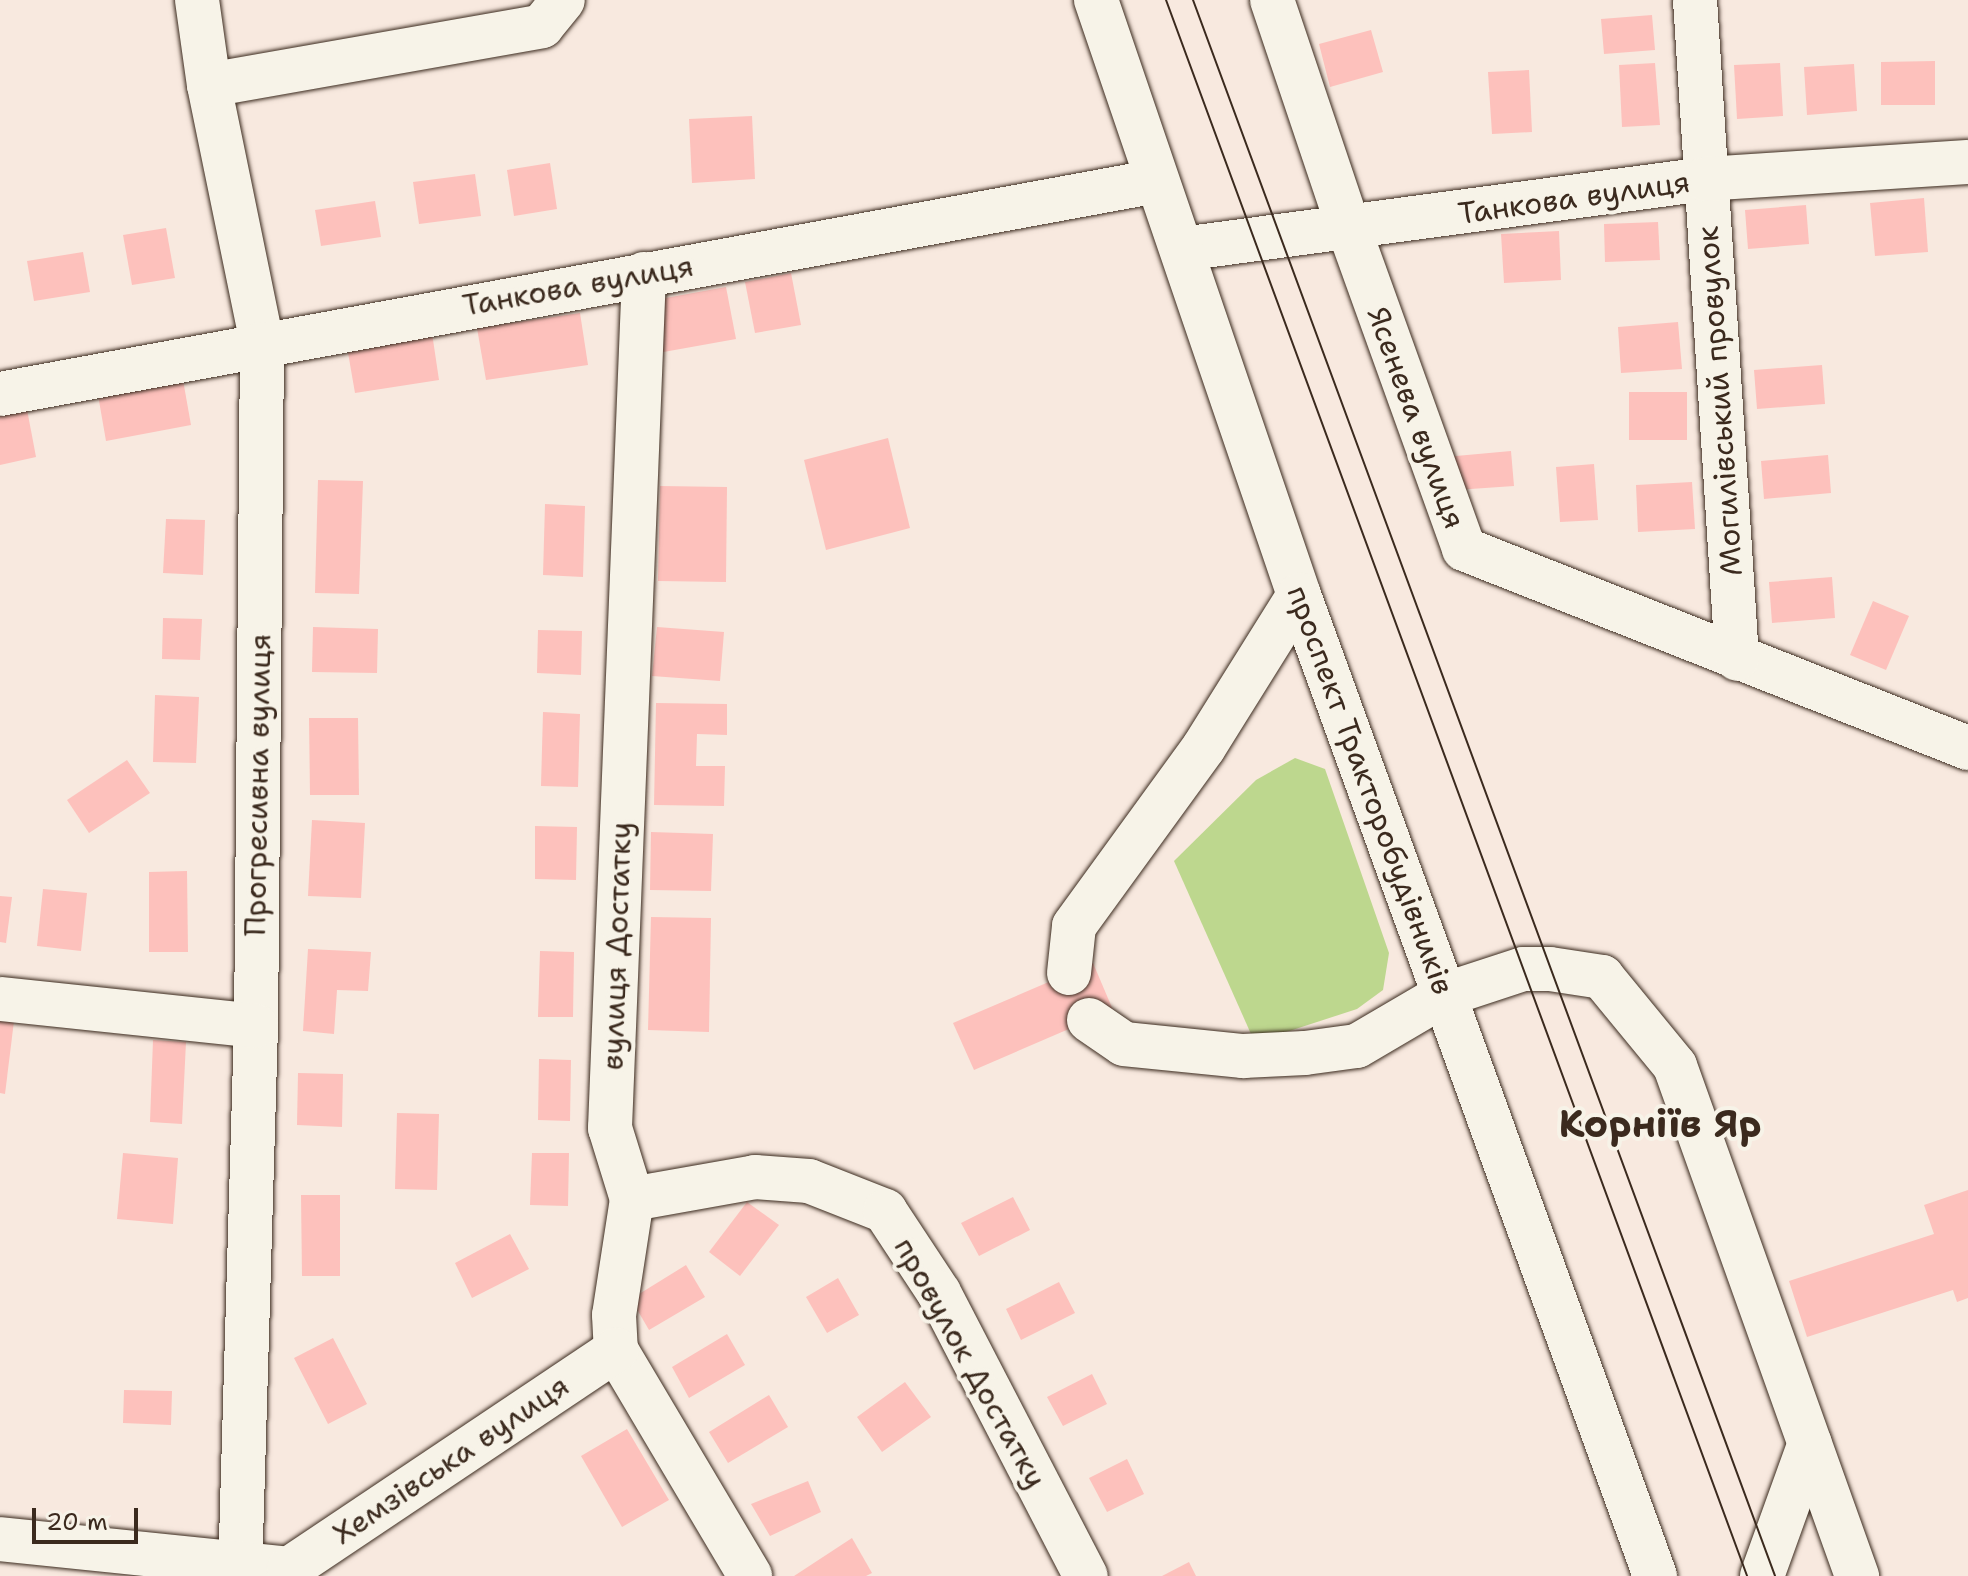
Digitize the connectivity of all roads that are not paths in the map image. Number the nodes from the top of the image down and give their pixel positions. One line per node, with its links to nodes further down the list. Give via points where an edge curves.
1 (197, 0): 6 (street, Прогресивна вулиця)
2 (563, 0): 6 (street, via 542,26)
3 (1096, 0): 9 (street, проспект Тракторобудівників)
4 (1272, 0): 10 (street, Ясенева вулиця)
5 (1695, 0): 8 (street, Могилівський провулок)
6 (209, 85): 13 (street, Прогресивна вулиця)
7 (1968, 162): 8 (street, Танкова вулиця)
8 (1705, 179): 10 (street, Танкова вулиця); 16 (street, Могилівський провулок)
9 (1157, 181): 11 (street, проспект Тракторобудівників); 12 (street, Танкова вулиця)
10 (1349, 229): 11 (street, Танкова вулиця); 16 (street, Ясенева вулиця, via 1464,549)
11 (1182, 249): 15 (street, проспект Тракторобудівників)
12 (644, 274): 13 (street, Танкова вулиця); 23 (street, вулиця Достатку, via 610,1128)
13 (262, 344): 14 (street, Танкова вулиця); 22 (street, Прогресивна вулиця)
14 (0, 394)
15 (1299, 595): 18 (street, via 1204,747 1074,926); 19 (street, проспект Тракторобудівників)
16 (1737, 659): 17 (street, Ясенева вулиця)
17 (1968, 748)
18 (1069, 973)
19 (1444, 995): 21 (street, via 1357,1046 1305,1053 1243,1056 1124,1044); 25 (street, via 1523,969 1602,977 1675,1066); 30 (street, проспект Тракторобудівників)
20 (0, 999): 22 (street)
21 (1089, 1020)
22 (256, 1026): 27 (street, Прогресивна вулиця)
23 (632, 1199): 24 (street, вулиця Достатку, via 614,1315); 29 (street, провулок Достатку, via 755,1177 809,1181 885,1211 939,1293)
24 (616, 1350): 27 (street, Хемзівська вулиця, via 289,1569); 28 (street, вулиця Достатку)
25 (1810, 1443): 31 (street); 32 (street)
26 (0, 1539): 27 (street, Хемзівська вулиця)
27 (240, 1571)
28 (750, 1576)
29 (1086, 1576)
30 (1655, 1576)
31 (1762, 1576)
32 (1857, 1576)

